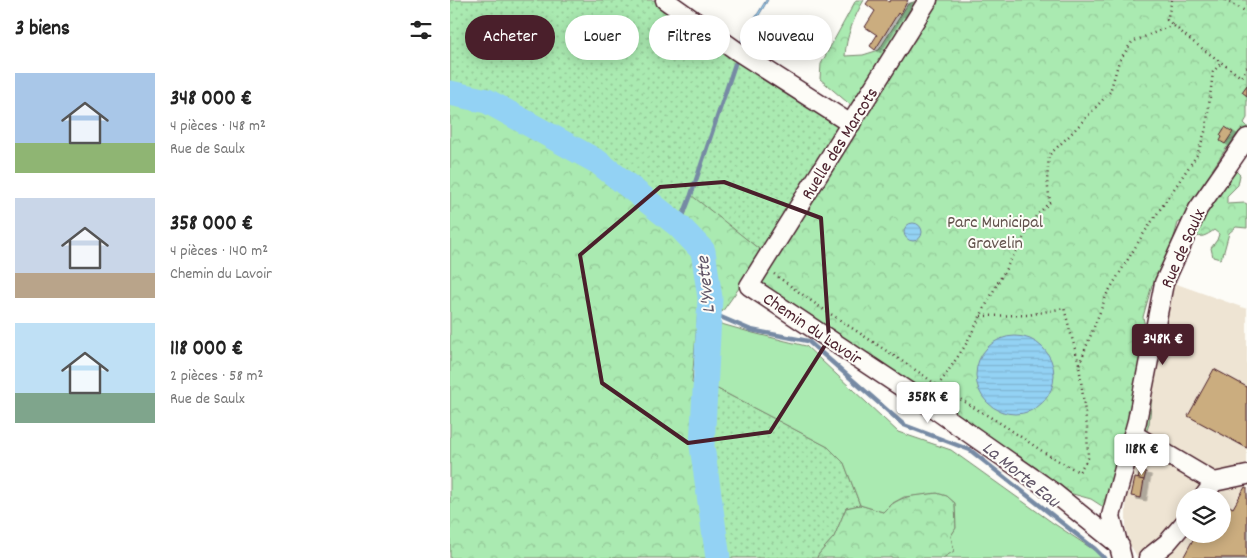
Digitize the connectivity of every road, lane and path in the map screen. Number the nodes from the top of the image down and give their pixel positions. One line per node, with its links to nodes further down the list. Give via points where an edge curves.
1 (665, 0): 9 (street)
2 (928, 0): 9 (street, Ruelle des Marcots)
3 (1172, 0): 6 (path, via 1167,20)
4 (1225, 0): 5 (path)
5 (1247, 12)
6 (1173, 25): 7 (path); 13 (path, via 1132,42 1119,61 1110,92 1049,155 1047,181 1050,202 1036,216)
7 (1222, 62): 8 (path, via 1241,76); 14 (path, via 1213,72 1206,129 1198,154 1107,294)
8 (1247, 68)
9 (851, 124): 11 (street, Ruelle des Marcots)
10 (1247, 138): 16 (street, Rue de Saulx, via 1198,209 1164,283)
11 (762, 266): 12 (street, Ruelle des Marcots); 15 (path)
12 (749, 286): 21 (street, Chemin du Lavoir, via 938,411 1053,492)
13 (981, 316): 14 (path, via 1028,316 1064,308); 15 (path)
14 (1079, 365): 15 (path, via 1088,458 1079,472)
15 (938, 386)
16 (1133, 434): 18 (street); 21 (street, Rue de Saulx, via 1111,516)
17 (1247, 475): 18 (street)
18 (1214, 482): 19 (street)
19 (1210, 488)
20 (1176, 532): 22 (street)
21 (1121, 552)
22 (1148, 558)

